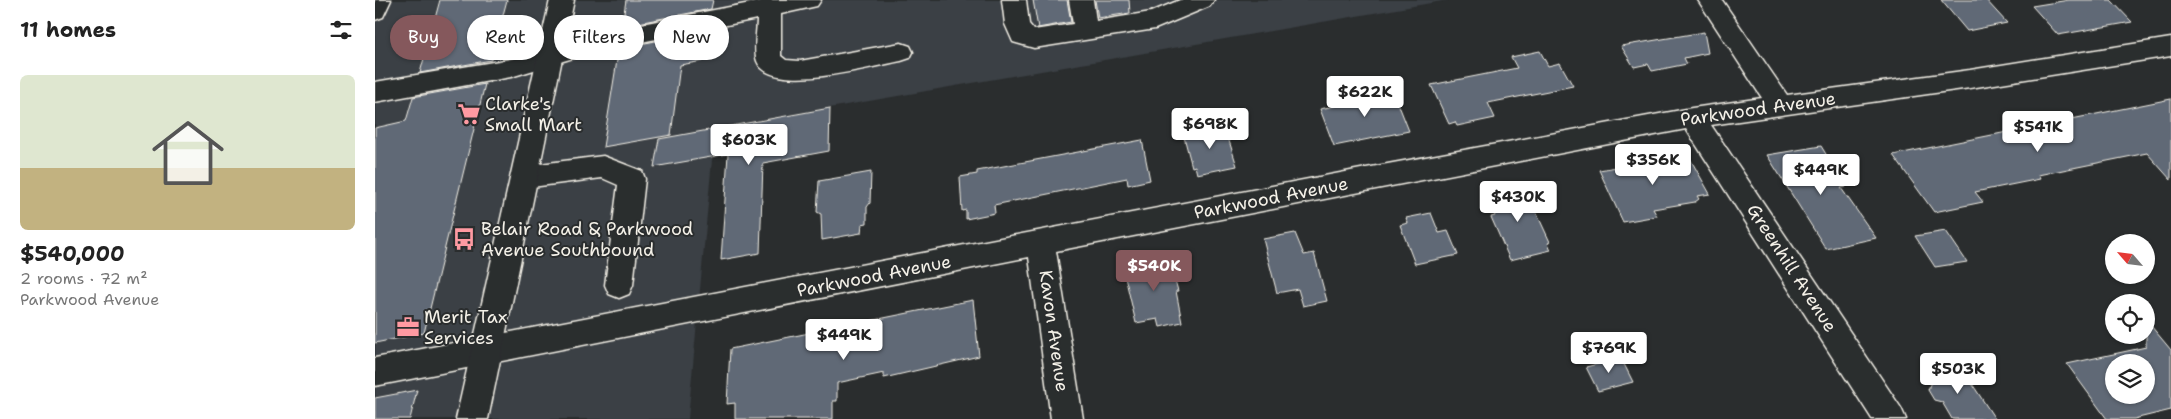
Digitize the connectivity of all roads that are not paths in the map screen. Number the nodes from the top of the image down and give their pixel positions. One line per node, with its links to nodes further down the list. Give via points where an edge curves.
1 (379, 0): 9 (street)
2 (562, 0): 13 (street)
3 (809, 0): 8 (street)
4 (1014, 0): 10 (street, via 1022,36 1034,39)
5 (1081, 0): 10 (street)
6 (1202, 0): 10 (street, via 1155,20)
7 (1710, 0): 15 (street)
8 (769, 8): 12 (street, via 769,60 780,69 800,70); 13 (street, via 595,42)
9 (375, 11)
10 (1086, 31)
11 (2171, 47): 15 (street, Parkwood Avenue)
12 (901, 52)
13 (551, 56): 14 (street, via 511,68); 17 (street)
14 (375, 92)
15 (1781, 106): 16 (street, Parkwood Avenue)
16 (1692, 118): 18 (street, Parkwood Avenue); 24 (street, Greenhill Avenue)
17 (524, 178): 19 (street, via 603,166 632,179); 20 (street)
18 (1041, 243): 20 (street, Parkwood Avenue); 23 (street, Kavon Avenue)
19 (619, 285)
20 (487, 351): 21 (street, Parkwood Avenue); 22 (street)
21 (375, 372)
22 (472, 419)
23 (1067, 419)
24 (1890, 419)

